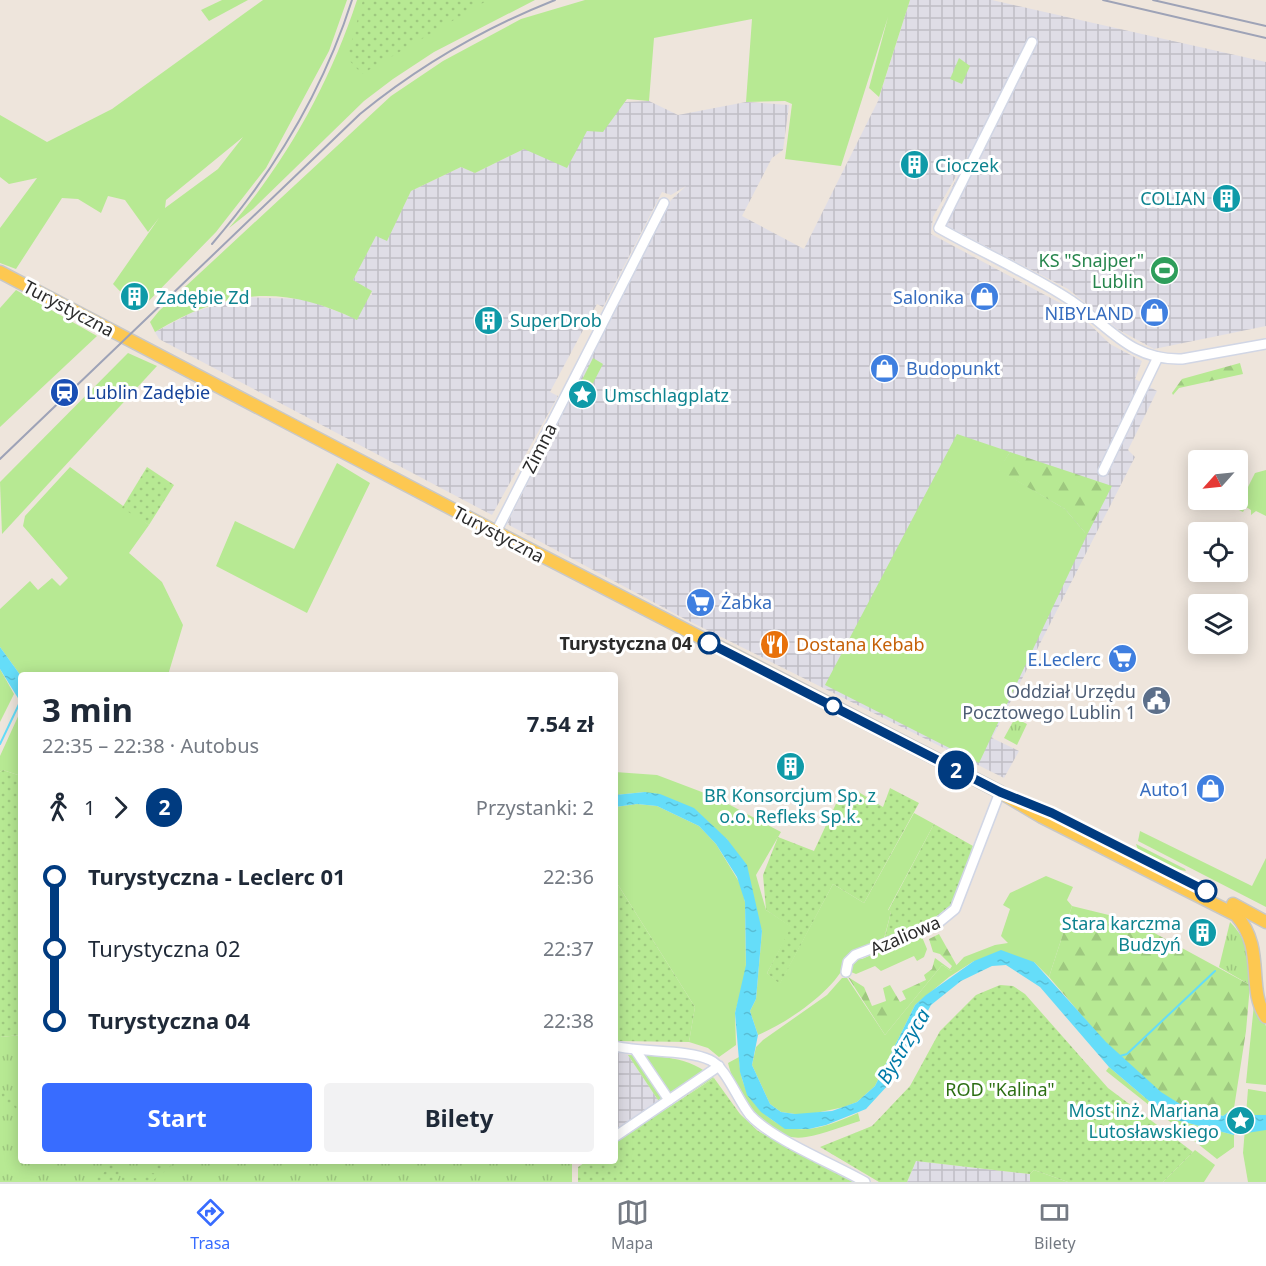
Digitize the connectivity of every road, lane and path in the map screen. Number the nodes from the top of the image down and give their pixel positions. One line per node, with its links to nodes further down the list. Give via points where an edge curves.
1 (1032, 42): 5 (street, via 939,228 1064,295 1116,338)
2 (664, 203): 7 (street, Zimna)
3 (0, 272): 7 (main road, Turystyczna)
4 (1266, 344): 5 (street, via 1198,358)
5 (1158, 357): 6 (street)
6 (1102, 471)
7 (496, 532): 8 (main road, Turystyczna)
8 (1000, 792): 9 (main road, Turystyczna, via 1052,813); 10 (street, Azaliowa, via 955,909 938,923 855,955); 11 (main road, Turystyczna, via 1242,918 1264,950 1266,971 1260,1001)
9 (1266, 922)
10 (846, 972)
11 (1266, 1017)
12 (618, 1047): 13 (street)
13 (636, 1051): 14 (street, via 704,1057); 15 (street)
14 (719, 1066): 15 (street); 17 (street, via 758,1123)
15 (669, 1100): 16 (street)
16 (618, 1135)
17 (866, 1182)

